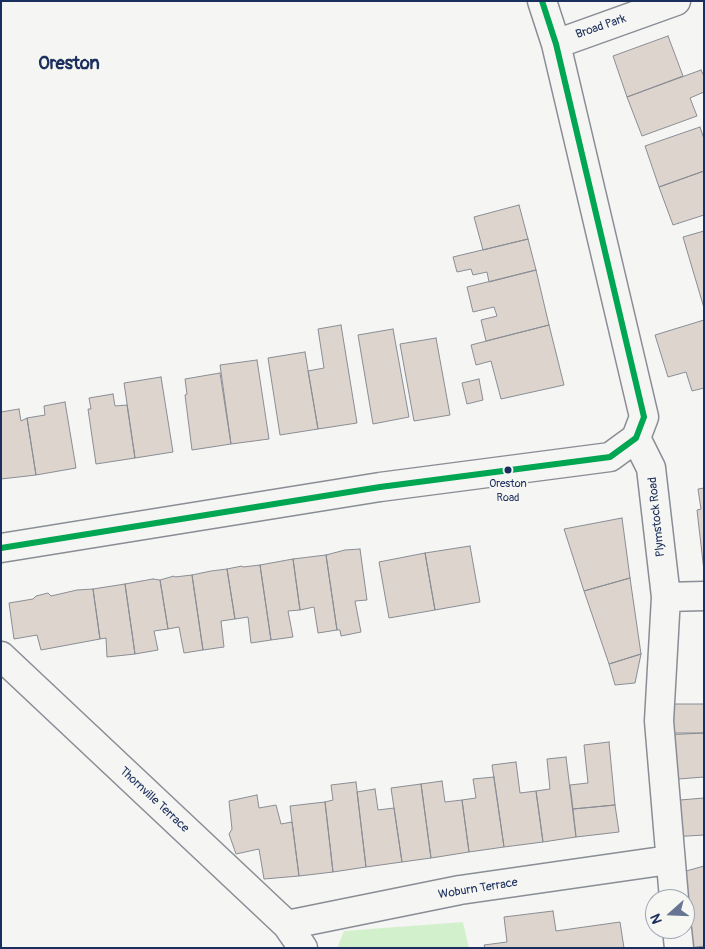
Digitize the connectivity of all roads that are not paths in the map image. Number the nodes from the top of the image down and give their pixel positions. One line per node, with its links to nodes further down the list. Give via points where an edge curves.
1 (542, 1): 3 (street)
2 (676, 1): 3 (street, Broad Park)
3 (556, 44): 4 (street, via 644,417)
4 (636, 438): 5 (street, via 610,457 380,487); 7 (street, Plymstock Road, via 651,468)
5 (1, 548)
6 (704, 596): 7 (street)
7 (666, 597): 9 (street, Plymstock Road, via 659,722)
8 (1, 656): 11 (street, Thornville Terrace)
9 (669, 860): 10 (street, Plymstock Road); 11 (street, Woburn Terrace, via 460,890)
10 (673, 889)
11 (287, 926): 12 (street, Thornville Terrace)
12 (303, 948)

